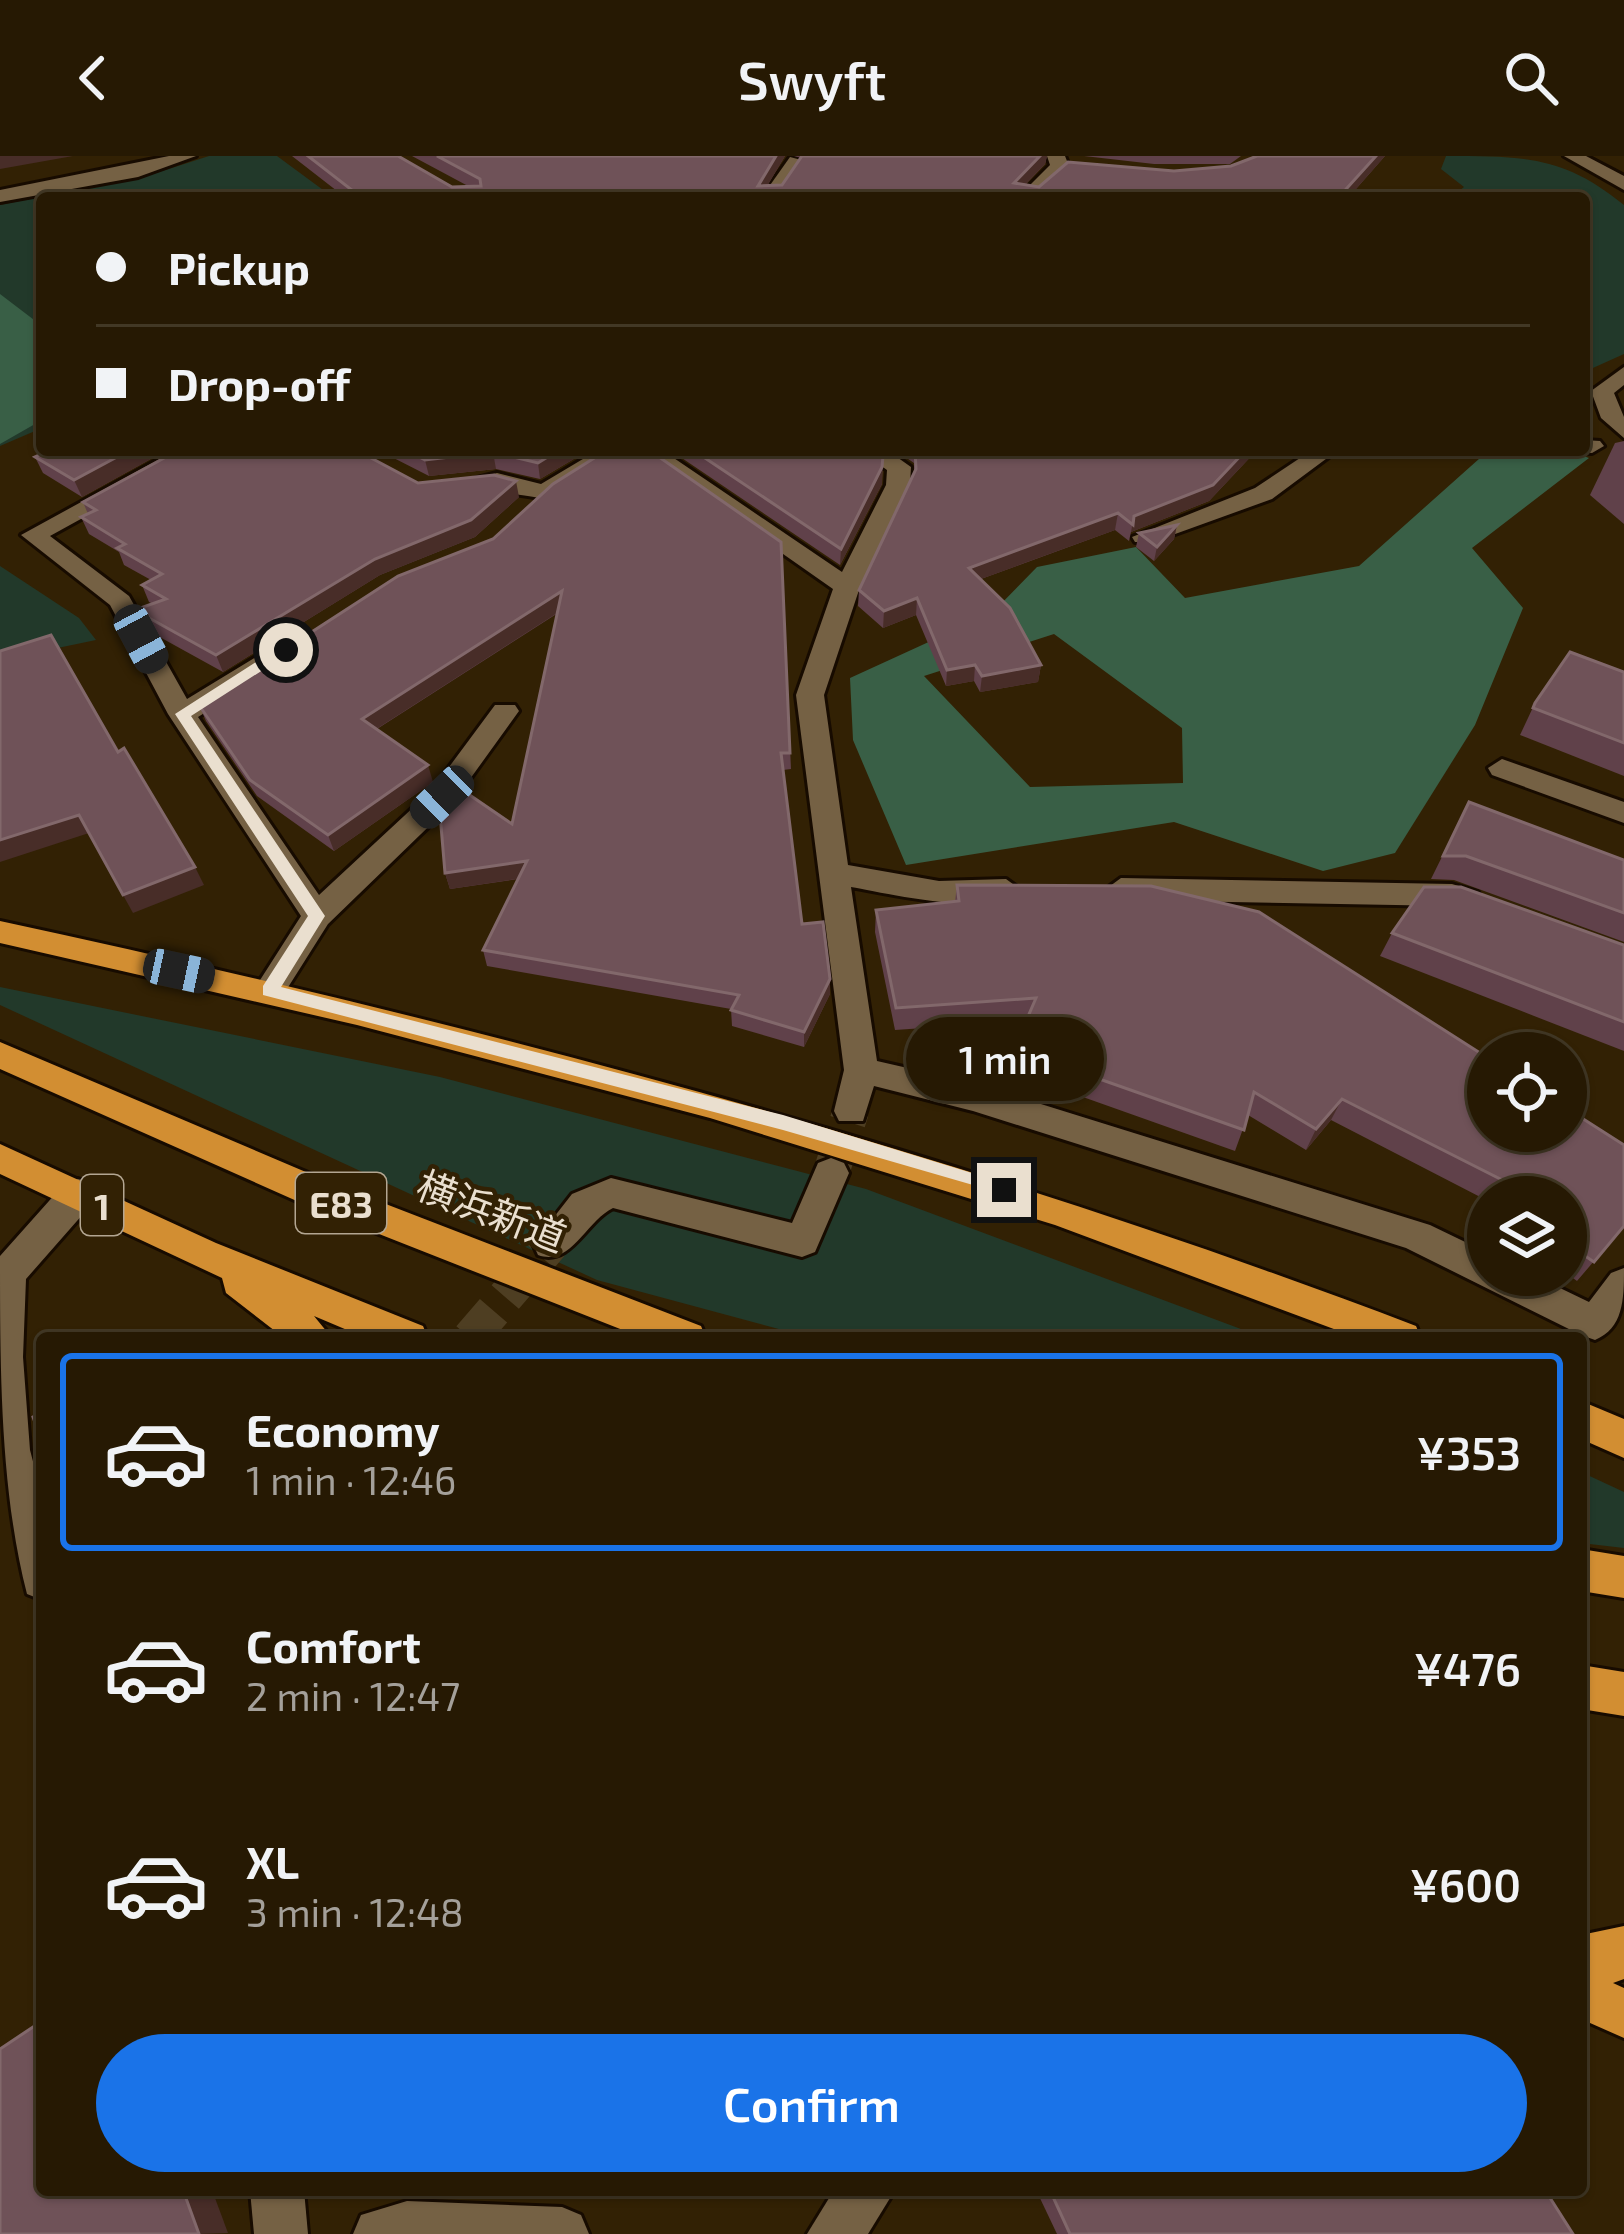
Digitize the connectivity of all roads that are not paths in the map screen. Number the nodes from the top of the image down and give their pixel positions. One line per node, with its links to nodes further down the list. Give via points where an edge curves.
1 (187, 156): 8 (street)
2 (1573, 156): 5 (street)
3 (796, 161): 6 (street)
4 (1062, 164): 7 (street)
5 (1624, 184)
6 (774, 192)
7 (1032, 192)
8 (0, 196)
9 (1624, 374): 10 (street, via 1602,392)
10 (1607, 441)
11 (183, 456): 23 (street, via 33,535 120,601)
12 (604, 456): 17 (street)
13 (656, 456): 20 (street)
14 (1320, 456): 19 (street, via 1273,493)
15 (910, 458): 20 (street)
16 (442, 487): 17 (street, via 497,480)
17 (545, 492): 18 (street)
18 (516, 519)
19 (1144, 537)
20 (847, 587): 26 (street, via 810,695)
21 (296, 644): 23 (street)
22 (505, 711): 30 (street, via 442,797)
23 (182, 714): 30 (street)
24 (1502, 768): 25 (street)
25 (1624, 813)
26 (831, 873): 28 (street, via 939,892); 34 (street)
27 (1097, 889): 29 (street, via 1452,895)
28 (1030, 890)
29 (1495, 911)
30 (317, 916): 32 (street)
31 (0, 932): 32 (highway)
32 (269, 991): 47 (highway, via 962,1176 1217,1263)
33 (0, 1055): 46 (highway, 横浜新道 / E83, via 321,1195)
34 (861, 1070): 35 (street); 41 (street, via 973,1096 1417,1236)
35 (851, 1111)
36 (0, 1158): 38 (highway, 1)
37 (831, 1173): 39 (street, via 802,1241 610,1193 585,1205)
38 (78, 1194): 40 (highway, 1); 50 (street, via 7,1274 10,1450)
39 (551, 1244)
40 (203, 1254): 44 (highway, 1); 45 (highway, E83)
41 (1467, 1261)
42 (1624, 1283): 43 (street, via 1595,1323)
43 (1539, 1296)
44 (305, 1332)
45 (395, 1332)
46 (672, 1332)
47 (1387, 1332)
48 (1587, 1422): 49 (highway)
49 (1624, 1439)
50 (36, 1555)
51 (1587, 1571): 52 (highway)
52 (1624, 1577)
53 (1587, 1689): 54 (highway)
54 (1624, 1694)
55 (1624, 1951): 56 (highway)
56 (1587, 1960)
57 (1587, 1997): 58 (highway)
58 (1624, 2012)
59 (277, 2196): 61 (street)
60 (863, 2196): 64 (street)
61 (280, 2234)
62 (380, 2234): 63 (street)
63 (562, 2234)
64 (834, 2234)

